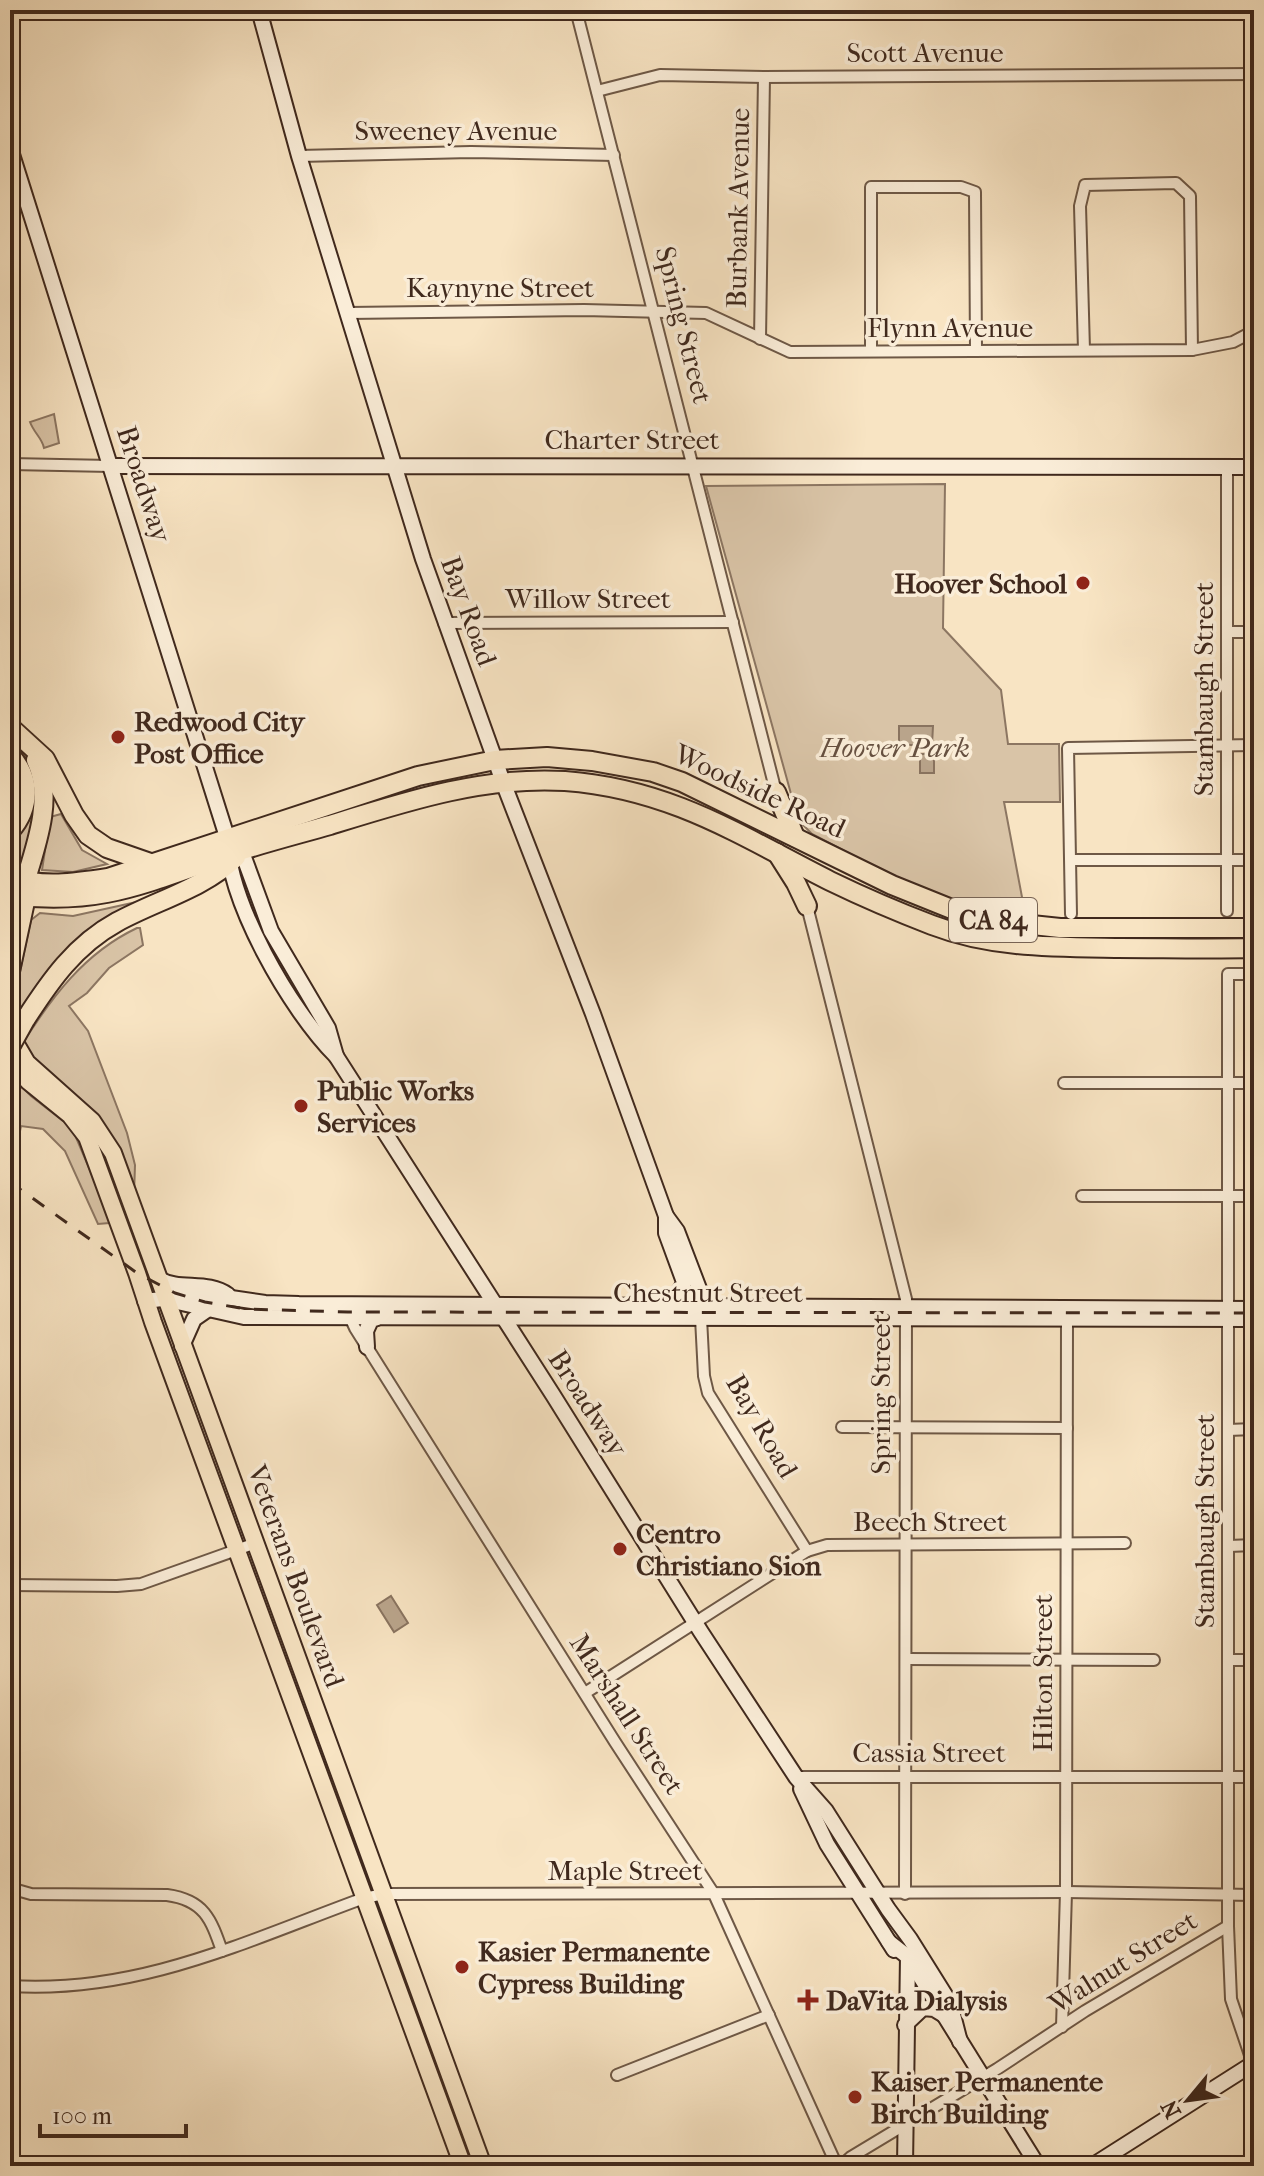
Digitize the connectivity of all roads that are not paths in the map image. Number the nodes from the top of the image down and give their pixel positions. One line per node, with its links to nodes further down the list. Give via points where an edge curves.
1 (259, 10): 8 (street, Bay Road)
2 (576, 10): 5 (street, Spring Street)
3 (1254, 74): 4 (street, Scott Avenue)
4 (764, 77): 5 (street, Scott Avenue, via 660,75); 13 (street, Burbank Avenue)
5 (597, 91): 7 (street, Spring Street)
6 (10, 148): 9 (street, Broadway)
7 (614, 155): 8 (street, Sweeney Avenue); 10 (street, Spring Street)
8 (299, 156): 11 (street, Bay Road)
9 (16, 187): 20 (street, Broadway)
10 (653, 311): 11 (street, Kaynyne Street); 13 (street, Flynn Avenue, via 706,313); 19 (street, Spring Street)
11 (348, 313): 21 (street, Bay Road)
12 (1254, 331): 15 (street, Flynn Avenue, via 1233,342)
13 (760, 339): 16 (street, Flynn Avenue, via 790,352)
14 (1084, 350): 15 (street, Flynn Avenue); 15 (street, via 1080,206 1085,185 1176,183 1190,196); 17 (street, Flynn Avenue)
15 (1192, 350)
16 (871, 351): 17 (street, Flynn Avenue); 17 (street, via 871,187 961,187 975,192)
17 (976, 351)
18 (10, 464): 20 (street, Charter Street)
19 (693, 465): 21 (street, Charter Street); 23 (street, Charter Street); 24 (street, Spring Street)
20 (111, 466): 21 (street, Charter Street); 40 (street, Broadway)
21 (394, 466): 25 (street, Bay Road)
22 (1254, 467): 23 (street, Charter Street)
23 (1227, 468): 26 (street, Stambaugh Street)
24 (733, 622): 25 (street, Willow Street); 35 (street, Spring Street)
25 (444, 623): 33 (street, Bay Road)
26 (1228, 632): 27 (street); 30 (street, Stambaugh Street)
27 (1254, 632)
28 (10, 727): 29 (highway)
29 (28, 743): 44 (highway, via 45,759 88,835 107,848); 46 (highway, via 41,769 43,796 38,840)
30 (1227, 745): 31 (street); 41 (street, via 1068,748); 42 (street, Stambaugh Street)
31 (1254, 745)
32 (10, 755): 37 (highway, via 23,774 26,793 23,811)
33 (495, 760): 34 (street, Bay Road); 36 (highway, Woodside Road / CA 84, via 547,757 653,772); 40 (highway, Woodside Road / CA 84, via 418,776)
34 (503, 782): 39 (highway, Woodside Road / CA 84, via 563,781 638,794 709,817); 40 (highway, Woodside Road / CA 84, via 404,802); 63 (street, Bay Road)
35 (776, 792): 36 (highway, via 768,808); 38 (highway)
36 (754, 817): 38 (highway, Woodside Road / CA 84)
37 (10, 831)
38 (795, 837): 50 (highway, Woodside Road / CA 84, via 926,900 995,921 1060,928)
39 (776, 851): 45 (highway, Woodside Road / CA 84); 47 (highway)
40 (232, 852): 44 (highway, Woodside Road / CA 84); 46 (highway, Woodside Road / CA 84, via 111,893 62,899); 55 (highway, bridge, via 210,879 90,939 61,968); 72 (street, Broadway, via 328,1028 336,1056)
41 (1071, 860): 42 (street); 49 (street)
42 (1227, 860): 43 (street); 48 (street, Stambaugh Street)
43 (1254, 860)
44 (153, 864): 46 (highway, Woodside Road, via 108,878)
45 (832, 882): 47 (highway, via 812,892); 51 (highway, Woodside Road / CA 84, via 934,926 996,942 1035,947)
46 (15, 891): 53 (main road)
47 (807, 906): 74 (street, Spring Street)
48 (1227, 911)
49 (1071, 914)
50 (1254, 928)
51 (1254, 948)
52 (1254, 974): 58 (street, Stambaugh Street, via 1228,974)
53 (10, 976)
54 (10, 1034): 64 (main road, Veterans Boulevard, via 27,1063 82,1111 107,1143)
55 (10, 1047)
56 (10, 1061): 67 (main road, Veterans Boulevard, via 87,1137)
57 (1064, 1083): 58 (street)
58 (1228, 1083): 59 (street); 61 (street, Stambaugh Street)
59 (1254, 1083)
60 (1082, 1196): 61 (street)
61 (1227, 1196): 62 (street); 75 (street, Stambaugh Street)
62 (1254, 1196)
63 (666, 1216): 68 (street, Bay Road, via 666,1233 684,1282 681,1291); 73 (street, Bay Road, via 677,1231)
64 (159, 1279): 65 (main road, Veterans Boulevard); 66 (street, via 222,1291)
65 (165, 1298): 66 (street, Chestnut Street); 67 (street, Chestnut Street); 70 (street, Chestnut Street); 79 (main road, Veterans Boulevard)
66 (231, 1298): 71 (street, Chestnut Street)
67 (145, 1301): 92 (main road, Veterans Boulevard)
68 (658, 1305): 72 (street, Chestnut Street); 73 (street, Chestnut Street)
69 (1254, 1309): 75 (street, Chestnut Street)
70 (207, 1310): 71 (street, Chestnut Street, via 244,1317); 79 (street, via 194,1319)
71 (348, 1311): 72 (street, Chestnut Street); 76 (street, Chestnut Street); 80 (street, Marshall Street)
72 (498, 1311): 73 (street, Chestnut Street); 76 (street, Chestnut Street); 95 (street, Broadway)
73 (703, 1313): 74 (street, Chestnut Street); 93 (street, Bay Road, via 708,1393)
74 (906, 1313): 75 (street, Chestnut Street); 77 (street, Chestnut Street); 81 (street, Spring Street)
75 (1226, 1314): 77 (street, Chestnut Street); 78 (street, Chestnut Street); 85 (street, Stambaugh Street)
76 (377, 1318): 80 (street, via 366,1331)
77 (1067, 1319): 83 (street, Hilton Street)
78 (1254, 1319)
79 (182, 1346): 86 (main road, Veterans Boulevard)
80 (367, 1347): 101 (street, Marshall Street)
81 (906, 1426): 82 (street); 83 (street); 89 (street, Spring Street)
82 (842, 1427)
83 (1067, 1428): 88 (street, Hilton Street)
84 (1254, 1429): 85 (street)
85 (1228, 1430): 91 (street, Stambaugh Street)
86 (256, 1543): 92 (street); 108 (main road, Veterans Boulevard)
87 (1125, 1543): 88 (street, Beech Street)
88 (1066, 1544): 89 (street, Beech Street); 97 (street, Hilton Street)
89 (906, 1545): 93 (street, Beech Street, via 827,1545); 96 (street, Spring Street)
90 (1254, 1545): 91 (street)
91 (1229, 1546): 99 (street, Stambaugh Street)
92 (236, 1550): 94 (street, via 141,1584); 102 (main road, Veterans Boulevard)
93 (807, 1551): 95 (street, Beech Street)
94 (10, 1585)
95 (695, 1623): 101 (street, Beech Street); 105 (street, Broadway)
96 (906, 1659): 97 (street); 103 (street, Spring Street)
97 (1066, 1659): 98 (street); 104 (street, Hilton Street)
98 (1154, 1660)
99 (1228, 1660): 100 (street); 106 (street, Stambaugh Street)
100 (1254, 1660)
101 (585, 1693): 114 (street, Marshall Street)
102 (315, 1766): 108 (main road); 118 (main road, Veterans Boulevard)
103 (907, 1776): 104 (street, Cassia Street); 105 (street, Cassia Street); 115 (street, Spring Street)
104 (1065, 1776): 106 (street, Cassia Street); 110 (street, Hilton Street)
105 (796, 1777): 111 (street, Broadway, via 812,1816); 112 (street, Broadway, via 826,1811)
106 (1227, 1777): 107 (street, Cassia Street); 116 (street, Stambaugh Street)
107 (1254, 1777)
108 (344, 1783): 113 (main road, Veterans Boulevard)
109 (10, 1888): 122 (street, via 31,1894 187,1899 206,1913)
110 (1066, 1892): 115 (street, Maple Street); 116 (street, Maple Street); 129 (street, Hilton Street)
111 (858, 1893): 112 (street, Maple Street); 114 (street, Maple Street); 121 (street, Broadway)
112 (878, 1893): 115 (street, Maple Street); 119 (street, Broadway)
113 (384, 1894): 114 (street, Maple Street); 118 (street, Maple Street); 136 (main road, Veterans Boulevard)
114 (714, 1894): 126 (street, Marshall Street)
115 (905, 1894)
116 (1228, 1895): 117 (street, Maple Street); 120 (street, Stambaugh Street)
117 (1254, 1895)
118 (364, 1898): 122 (street, Maple Street); 135 (main road, Veterans Boulevard)
119 (898, 1925): 123 (street); 130 (street, Broadway, via 950,2003)
120 (1228, 1926): 129 (street, Walnut Street); 131 (street, Stambaugh Street, via 1231,1999)
121 (889, 1942): 123 (street, Broadway); 124 (street)
122 (222, 1951): 125 (street, Maple Street, via 119,1981)
123 (908, 1957): 124 (street); 127 (street, Broadway)
124 (906, 1981): 128 (street)
125 (10, 1986)
126 (769, 2015): 132 (street); 137 (street, Marshall Street)
127 (944, 2015): 128 (street, via 923,2008); 130 (street, Broadway)
128 (905, 2025): 134 (street)
129 (1062, 2027): 133 (street, Walnut Street)
130 (960, 2042): 133 (street, Broadway)
131 (1253, 2063): 140 (street)
132 (617, 2075)
133 (982, 2077): 134 (street, Walnut Street); 139 (street, Broadway)
134 (906, 2124): 137 (street, Walnut Street); 138 (street)
135 (463, 2166)
136 (483, 2166)
137 (839, 2166)
138 (905, 2166)
139 (1038, 2166)
140 (1092, 2166)

